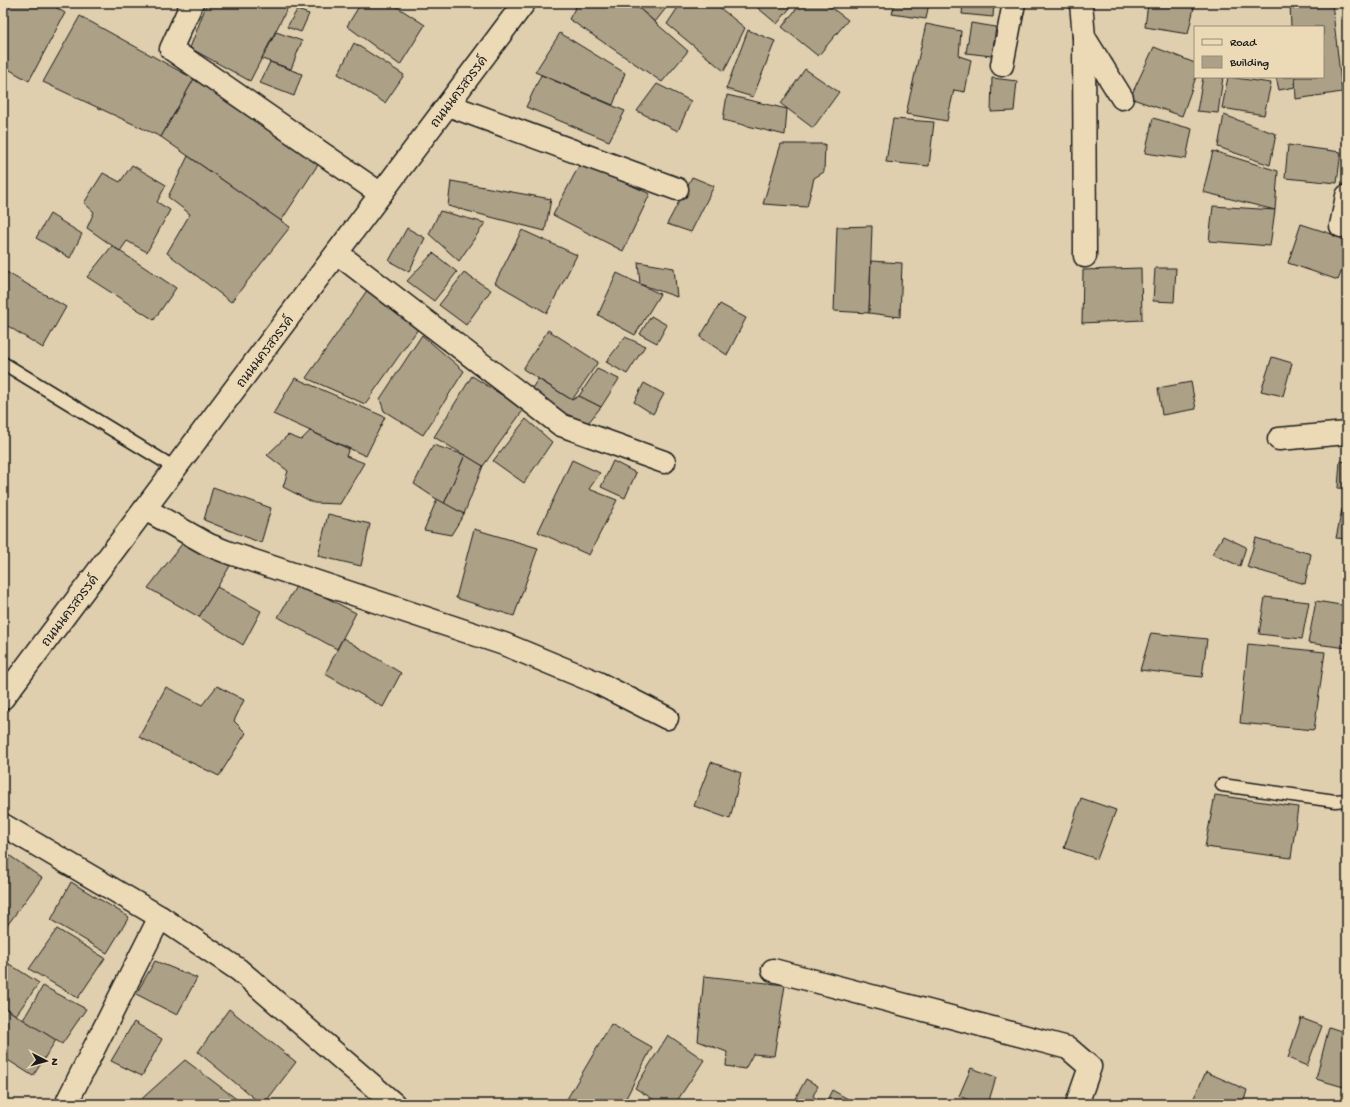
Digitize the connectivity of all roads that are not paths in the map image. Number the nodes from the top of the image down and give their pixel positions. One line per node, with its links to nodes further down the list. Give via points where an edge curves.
1 (192, 3): 10 (street, via 171,49)
2 (524, 3): 8 (street, ถนนนครสวรรค์)
3 (1014, 3): 6 (street)
4 (1081, 3): 5 (street)
5 (1084, 37): 7 (street); 14 (street)
6 (1002, 65)
7 (1122, 98)
8 (448, 105): 9 (street); 10 (street, ถนนนครสวรรค์)
9 (677, 189)
10 (381, 194): 13 (street, ถนนนครสวรรค์)
11 (1347, 196): 12 (street)
12 (1341, 226)
13 (337, 254): 18 (street, via 561,425); 19 (street, ถนนนครสวรรค์)
14 (1085, 256)
15 (3, 363): 19 (lane)
16 (1347, 433): 17 (street)
17 (1279, 439)
18 (664, 462)
19 (175, 468): 20 (street, ถนนนครสวรรค์)
20 (145, 509): 21 (street, ถนนนครสวรรค์); 22 (street, via 227,552 504,644 598,683)
21 (3, 698)
22 (667, 718)
23 (1222, 785): 24 (lane)
24 (1347, 800)
25 (3, 825): 26 (street)
26 (160, 917): 28 (street); 29 (street, via 239,970)
27 (773, 970): 30 (street, via 1068,1048 1090,1068)
28 (68, 1100)
29 (394, 1104)
30 (1077, 1104)

